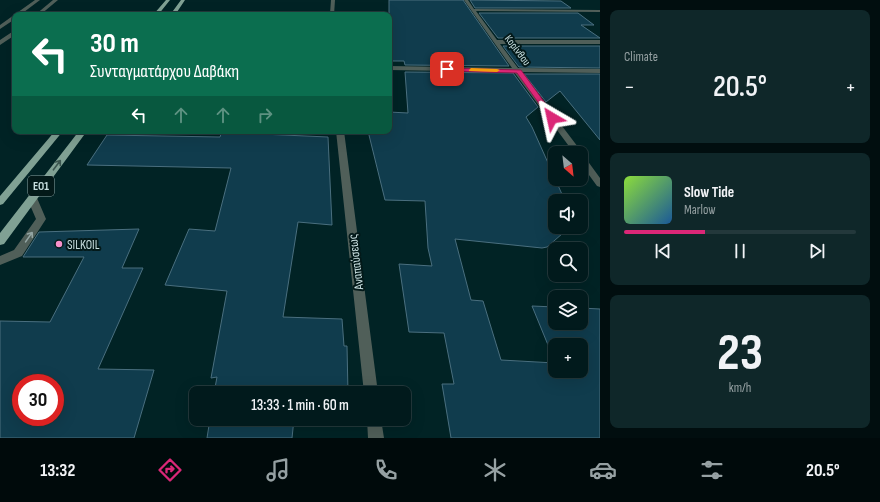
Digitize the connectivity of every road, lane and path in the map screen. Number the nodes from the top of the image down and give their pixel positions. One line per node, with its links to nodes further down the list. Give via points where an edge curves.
1 (38, 0): 7 (street)
2 (56, 0): 8 (street)
3 (168, 0): 13 (main road)
4 (183, 0): 14 (main road)
5 (332, 0): 15 (street)
6 (466, 0): 9 (street, Κορίνθου)
7 (31, 5): 8 (street); 11 (street)
8 (50, 6): 12 (street)
9 (472, 10): 10 (street); 23 (street, Κορίνθου)
10 (600, 10)
11 (21, 12)
12 (42, 12)
13 (158, 12)
14 (174, 12)
15 (332, 12)
16 (12, 19): 18 (street)
17 (0, 21): 18 (street)
18 (9, 21): 19 (street)
19 (0, 27)
20 (0, 32): 21 (street)
21 (12, 32)
22 (12, 34): 25 (street)
23 (497, 42): 24 (street); 27 (street, Κορίνθου)
24 (600, 42)
25 (0, 43)
26 (392, 68): 27 (street)
27 (518, 71): 28 (street); 32 (street, Κορίνθου)
28 (600, 71)
29 (57, 134): 36 (main road, ΕΟ1)
30 (81, 134): 35 (main road, ΕΟ1, one-way to 30)
31 (340, 134): 39 (street, Αναπαύσεως)
32 (573, 146)
33 (588, 168): 34 (street)
34 (600, 184)
35 (32, 198): 37 (main road, ΕΟ1); 38 (street, one-way to 35, via 18,253 41,220)
36 (0, 202)
37 (0, 241)
38 (0, 261)
39 (370, 386)
40 (375, 426): 41 (street)
41 (376, 438)

